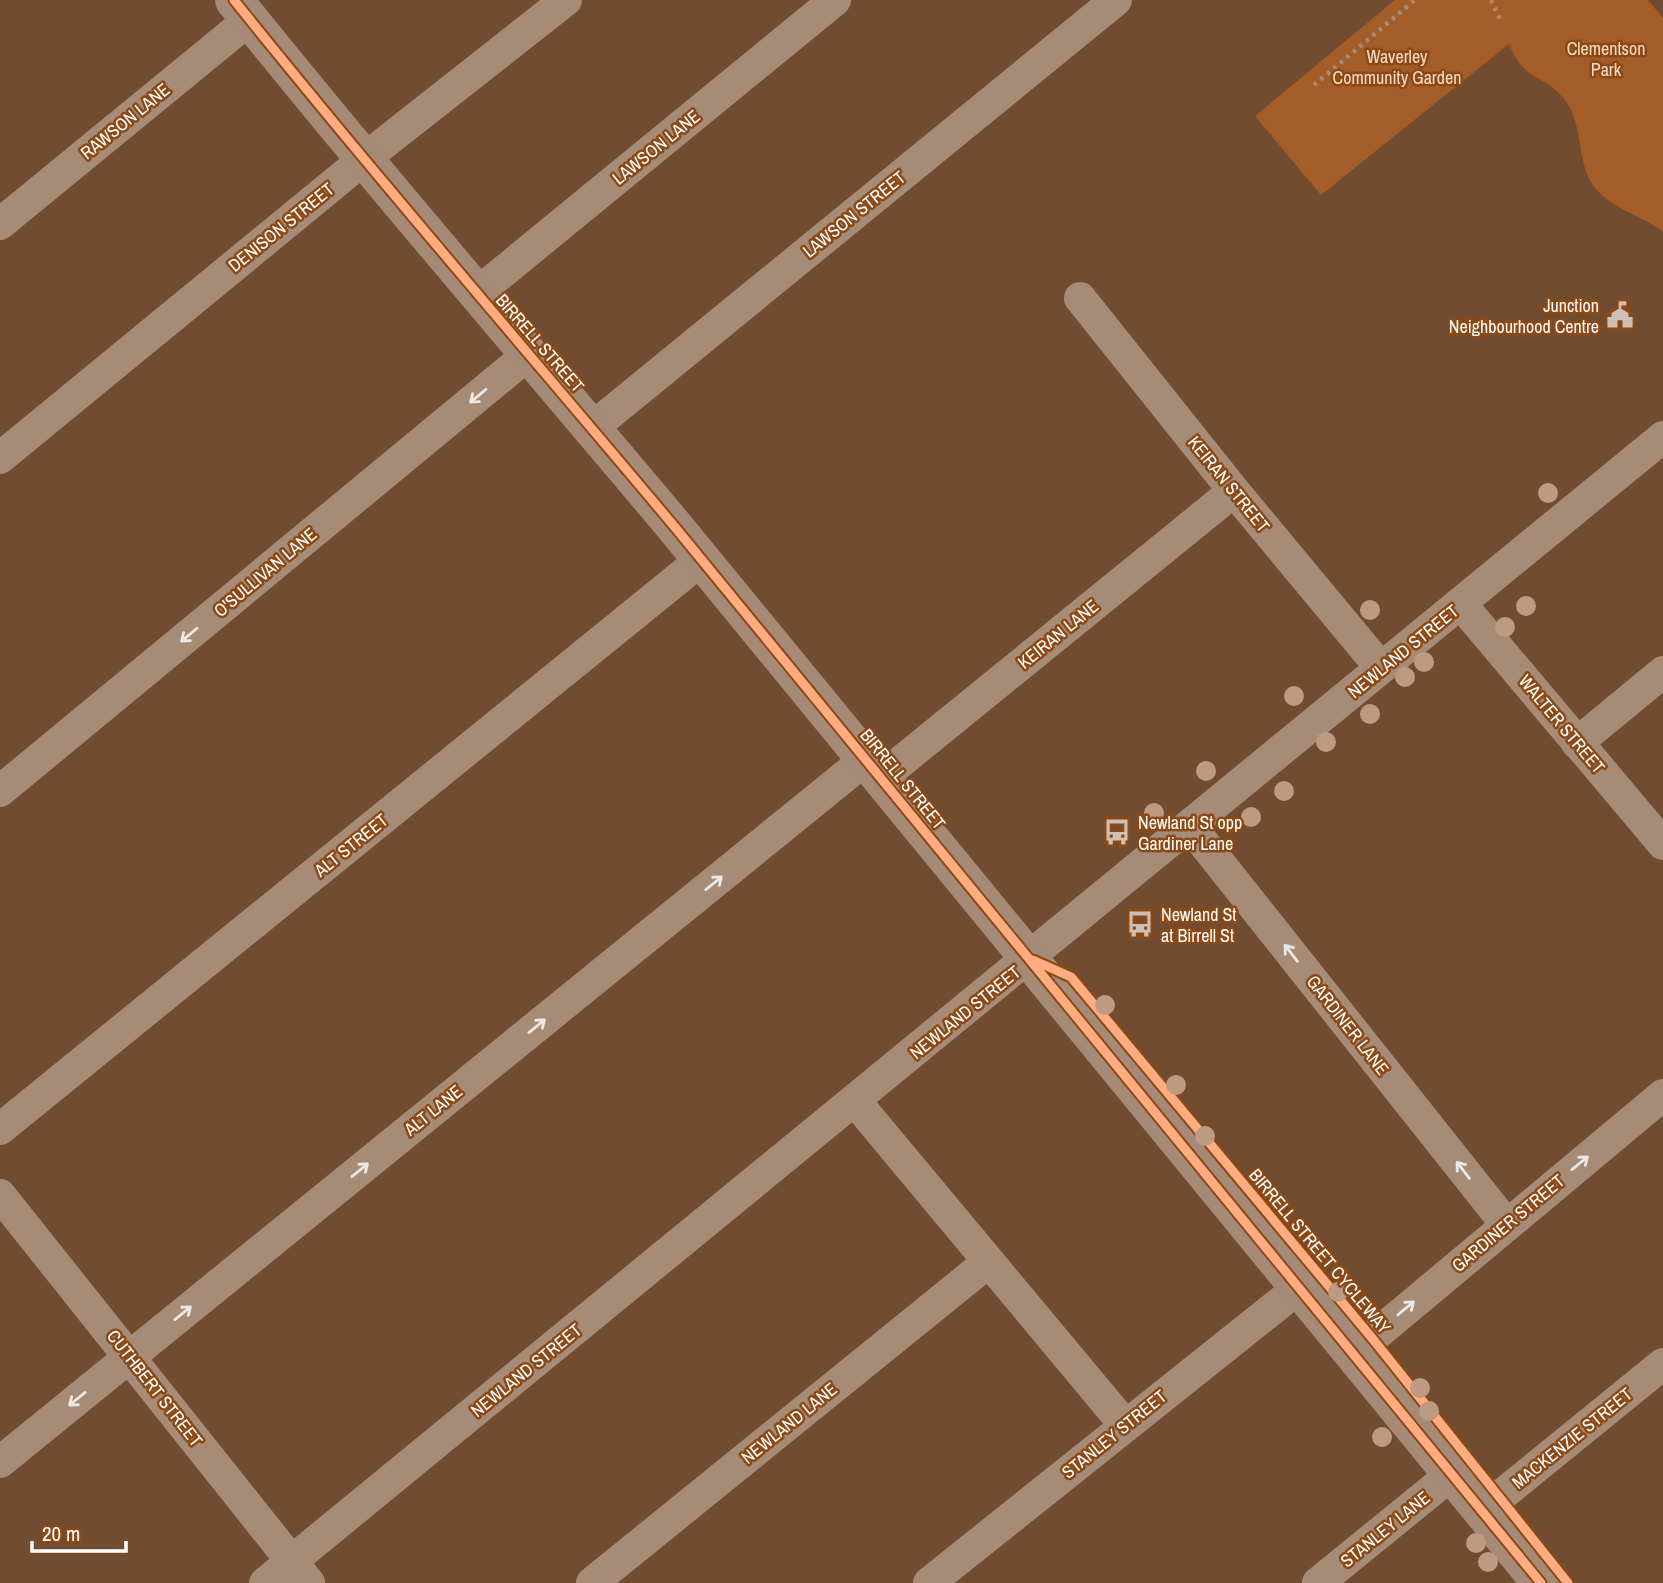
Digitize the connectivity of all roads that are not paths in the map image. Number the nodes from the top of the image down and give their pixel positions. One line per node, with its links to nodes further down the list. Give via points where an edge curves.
1 (566, 0): 5 (street, DENISON STREET)
2 (835, 0): 7 (street, LAWSON LANE)
3 (1116, 0): 10 (street, LAWSON STREET)
4 (242, 10): 5 (main road, BIRRELL STREET); 6 (street, RAWSON LANE)
5 (365, 159): 7 (main road, BIRRELL STREET); 12 (street, DENISON STREET)
6 (0, 223)
7 (476, 294): 9 (main road, BIRRELL STREET)
8 (1080, 298): 13 (street, KEIRAN STREET)
9 (530, 353): 10 (main road, BIRRELL STREET); 20 (street, O'SULLIVAN LANE, one-way to 20)
10 (592, 428): 14 (main road, BIRRELL STREET)
11 (1663, 437): 15 (street, NEWLAND STREET)
12 (0, 458)
13 (1234, 491): 16 (street, KEIRAN STREET); 19 (street, KEIRAN LANE)
14 (701, 560): 19 (main road, BIRRELL STREET); 26 (street, ALT STREET)
15 (1461, 604): 16 (street, NEWLAND STREET); 18 (street, WALTER STREET)
16 (1381, 668): 21 (street, NEWLAND STREET)
17 (1663, 672): 18 (street)
18 (1577, 743): 22 (street, WALTER STREET)
19 (874, 768): 23 (main road, BIRRELL STREET); 32 (street, ALT LANE, one-way to 19)
20 (0, 791)
21 (1191, 826): 23 (street, NEWLAND STREET); 28 (street, GARDINER LANE, one-way to 21)
22 (1663, 844)
23 (1030, 958): 25 (street, NEWLAND STREET); 30 (main road, BIRRELL STREET)
24 (1663, 1095): 28 (street, GARDINER STREET, one-way to 24)
25 (855, 1101): 29 (street); 38 (street, NEWLAND STREET)
26 (0, 1129)
27 (0, 1195): 32 (street, CUTHBERT STREET)
28 (1506, 1224): 31 (street, GARDINER STREET, one-way to 28)
29 (987, 1263): 34 (street); 40 (street, NEWLAND LANE)
30 (1300, 1287): 31 (main road, BIRRELL STREET); 34 (street, STANLEY STREET)
31 (1354, 1353): 36 (main road, BIRRELL STREET)
32 (130, 1356): 35 (street, ALT LANE, one-way to 35); 38 (street, CUTHBERT STREET)
33 (1663, 1364): 37 (street, MACKENZIE STREET)
34 (1125, 1425): 41 (street, STANLEY STREET)
35 (0, 1462)
36 (1452, 1474): 37 (main road, BIRRELL STREET); 42 (street, STANLEY LANE)
37 (1482, 1511): 43 (main road, BIRRELL STREET)
38 (300, 1572): 39 (street, NEWLAND STREET)
39 (264, 1583)
40 (592, 1583)
41 (929, 1583)
42 (1318, 1583)
43 (1541, 1583)

